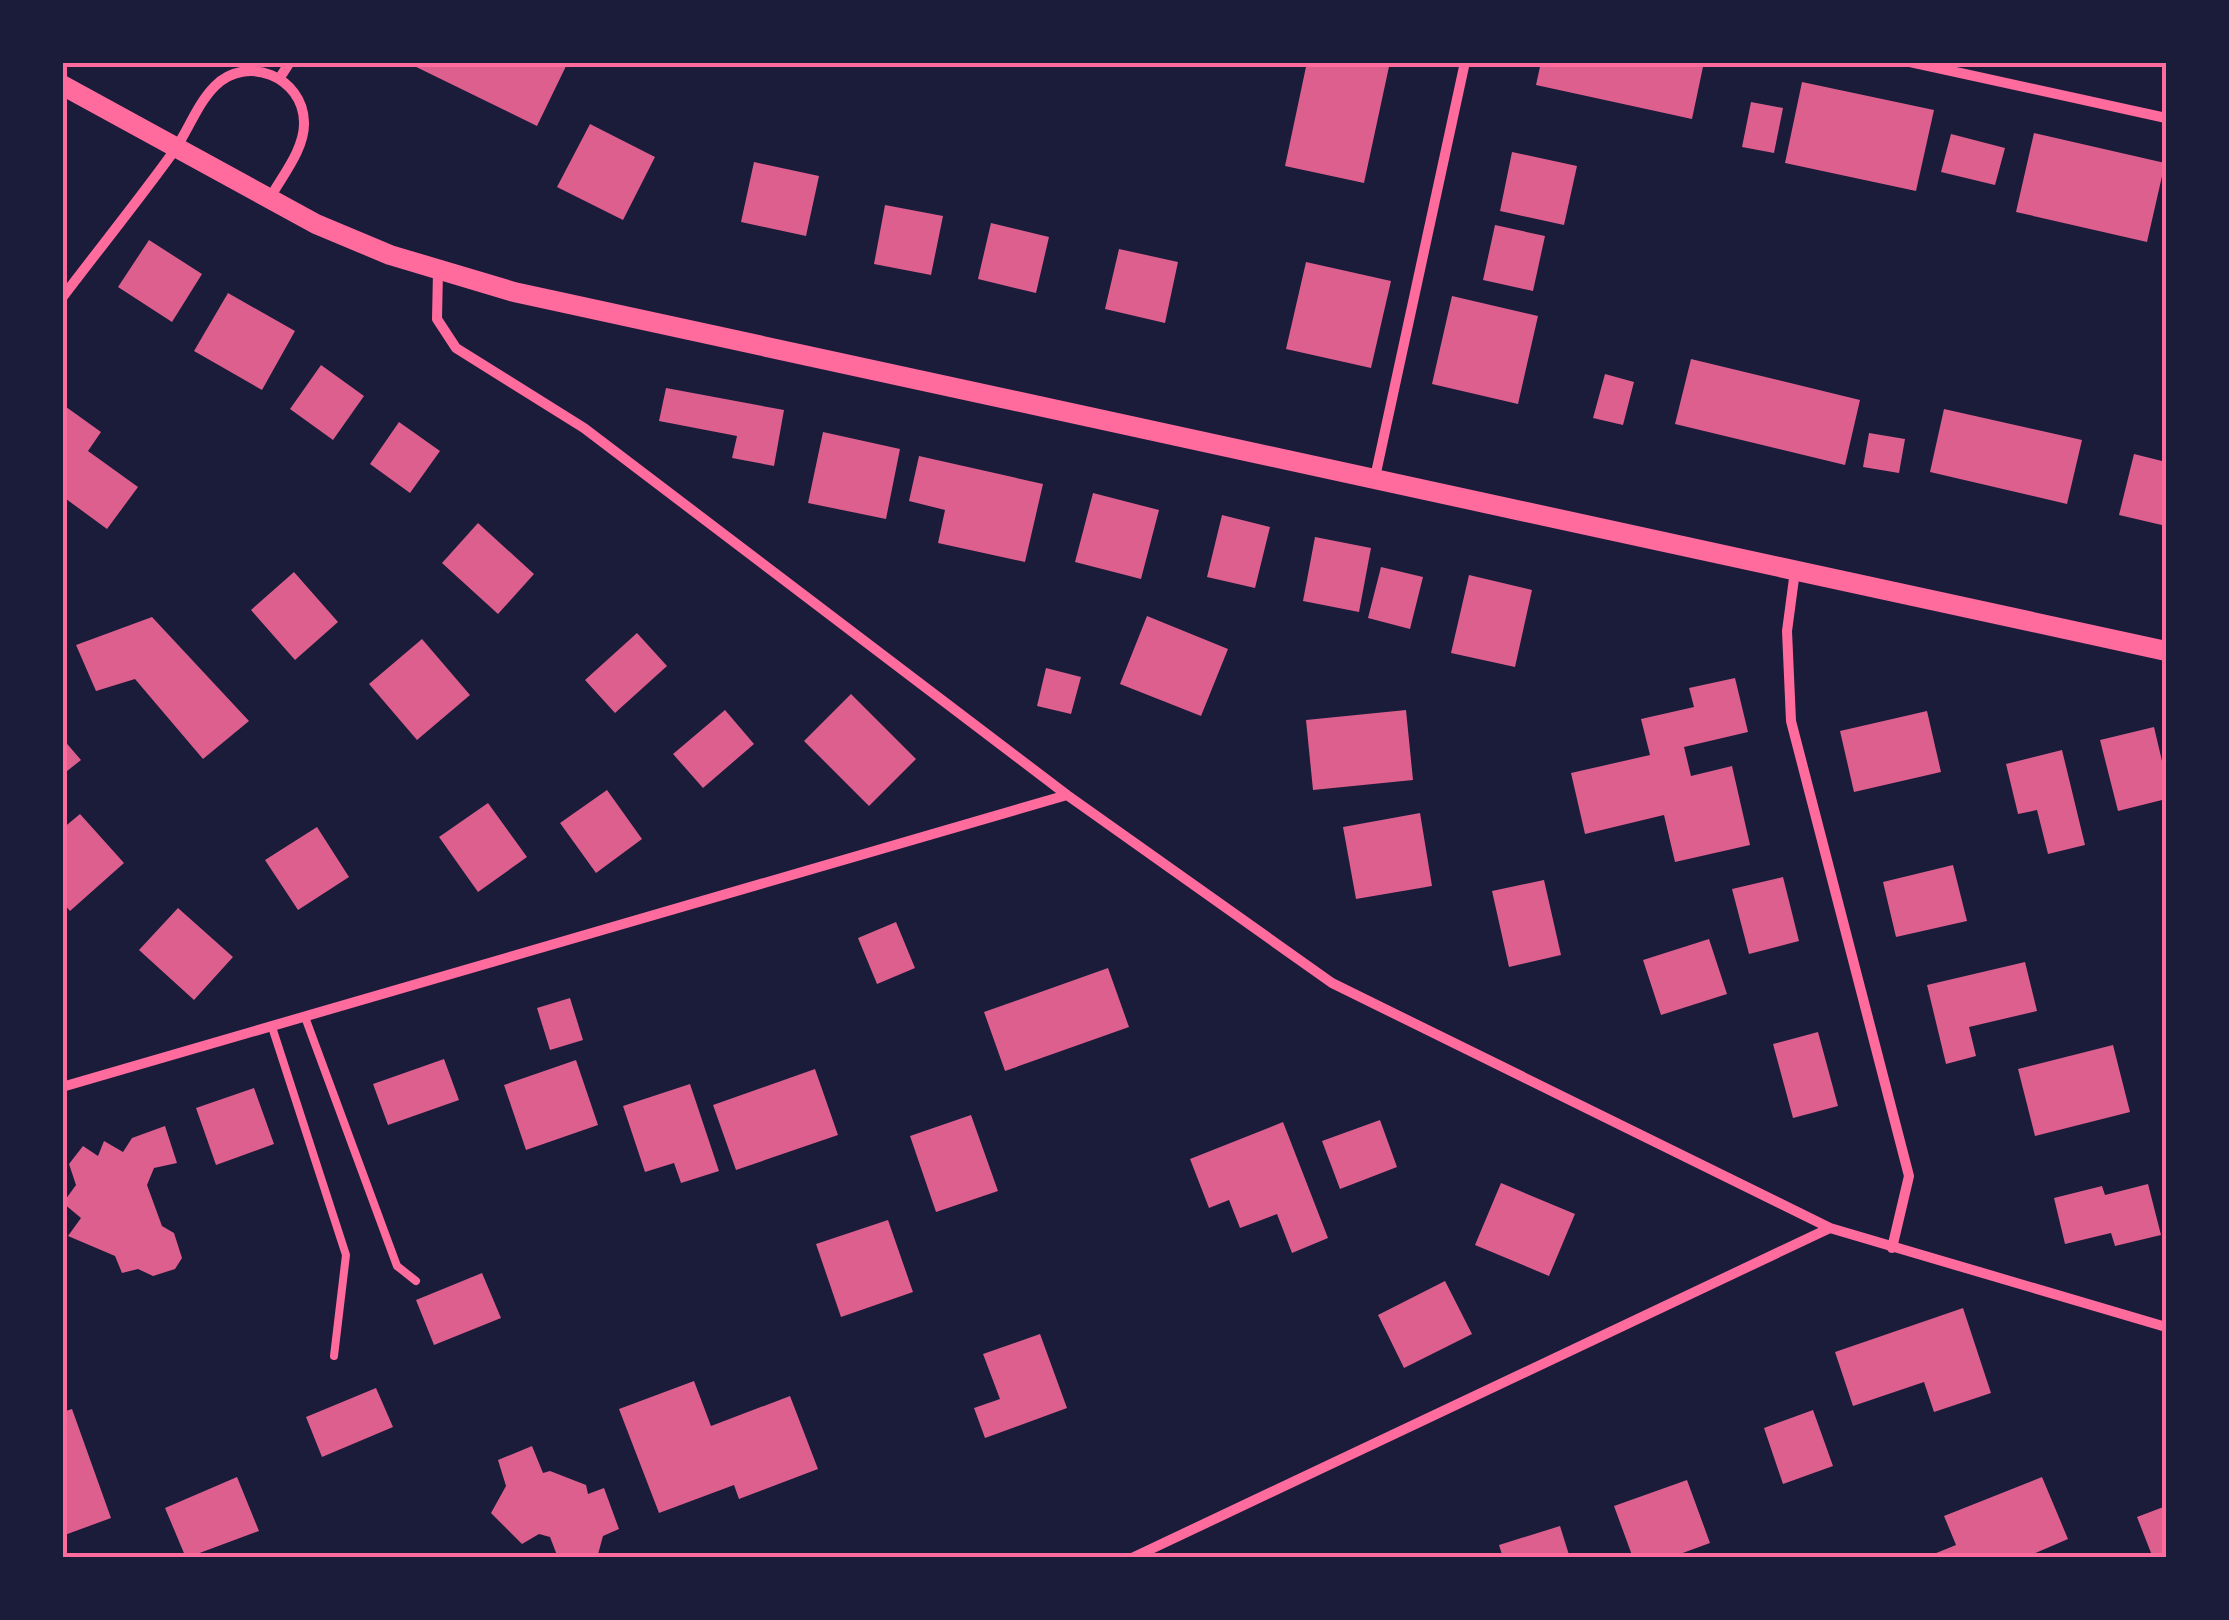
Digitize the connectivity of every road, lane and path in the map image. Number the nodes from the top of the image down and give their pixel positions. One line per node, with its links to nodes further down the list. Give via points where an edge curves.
1 (290, 62): 4 (street)
2 (1466, 62): 11 (street)
3 (1910, 62): 6 (street)
4 (279, 79): 7 (street, via 255,71 225,78); 8 (street, via 296,93 304,125)
5 (62, 85): 7 (main road)
6 (2166, 118)
7 (175, 149): 8 (main road); 10 (street)
8 (269, 200): 9 (main road)
9 (438, 271): 11 (main road); 14 (street, via 437,318 456,348 584,428)
10 (62, 298)
11 (1374, 482): 12 (main road)
12 (1795, 570): 13 (main road); 19 (street, via 1786,630 1791,720 1909,1176)
13 (2166, 651)
14 (1067, 795): 15 (street); 18 (street, via 1332,983)
15 (304, 1017): 16 (street); 20 (lane, via 397,1266)
16 (272, 1027): 17 (street); 22 (lane, via 346,1254)
17 (62, 1086)
18 (1830, 1228): 19 (street); 23 (street)
19 (1892, 1248): 21 (street)
20 (416, 1281)
21 (2166, 1327)
22 (334, 1356)
23 (1132, 1558)

